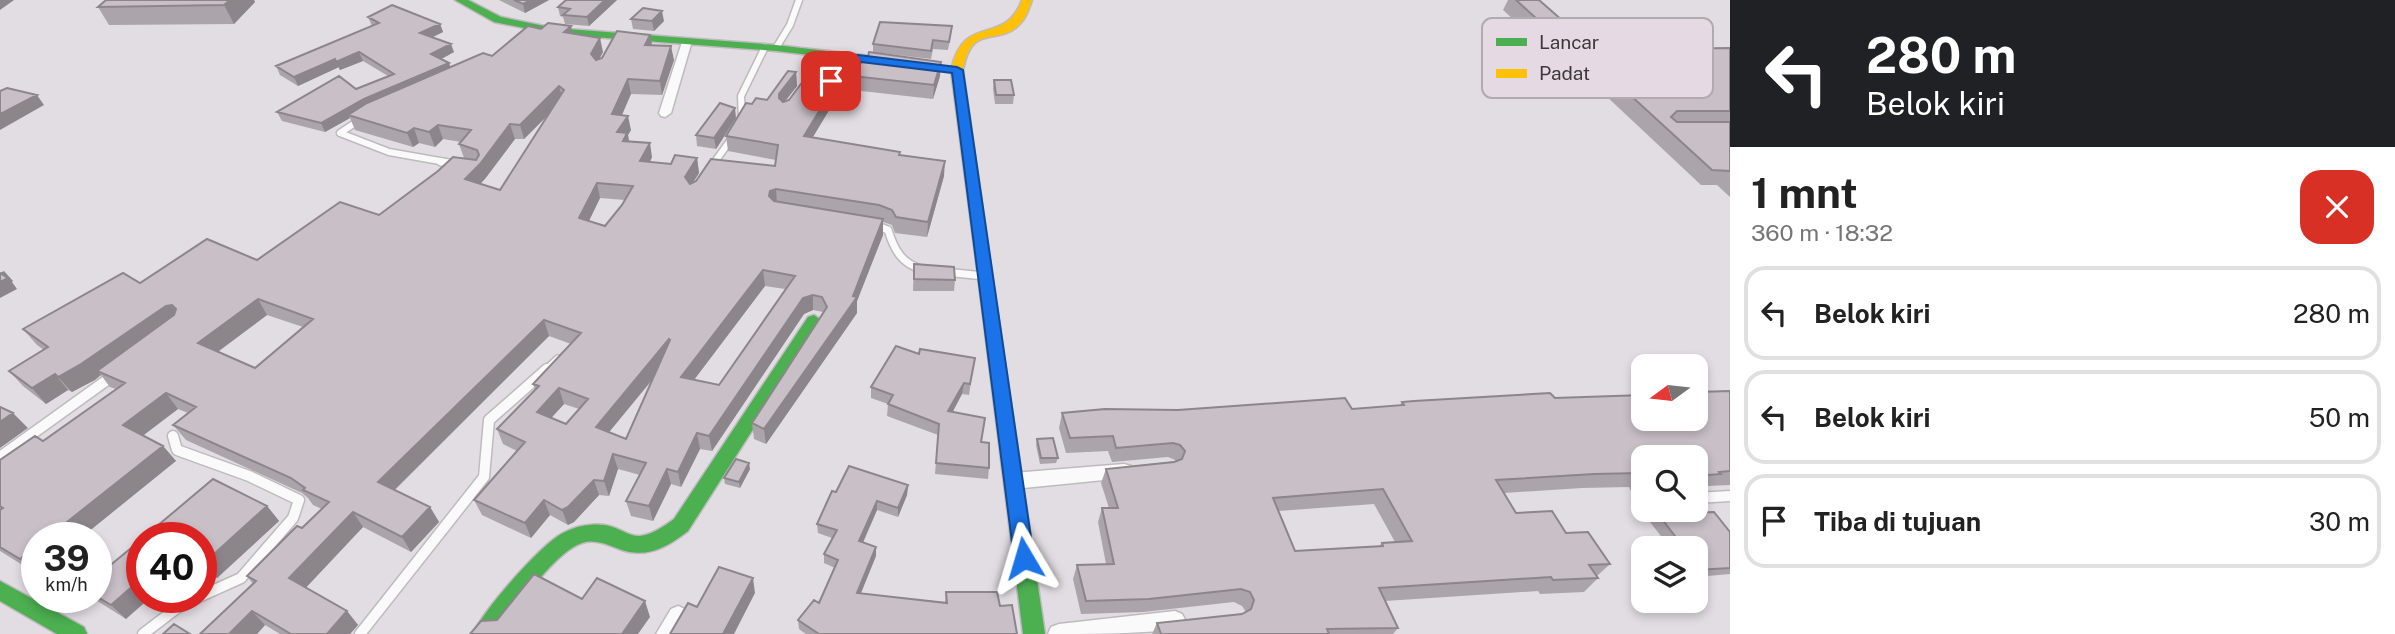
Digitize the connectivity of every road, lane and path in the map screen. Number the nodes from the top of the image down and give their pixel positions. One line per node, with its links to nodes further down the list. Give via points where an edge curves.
1 (460, 0): 4 (street, via 526,30 614,43)
2 (799, 0): 5 (lane, via 790,25)
3 (1027, 0): 16 (street, via 1015,26 967,44 951,69)
4 (687, 41): 5 (street); 12 (street)
5 (770, 48): 6 (street); 14 (lane, via 741,96 742,120)
6 (828, 54): 7 (street, via 855,63); 8 (lane)
7 (908, 64)
8 (812, 78): 9 (lane); 10 (lane)
9 (821, 80)
10 (801, 88)
11 (370, 113): 13 (lane, via 340,133 389,152)
12 (665, 113)
13 (465, 166)
14 (707, 174)
15 (870, 224): 16 (lane, via 888,230 898,257 911,267)
16 (987, 276): 23 (street)
17 (814, 321): 33 (street, via 669,539 642,549 593,530 571,535)
18 (570, 348): 32 (lane, via 489,421 490,457 484,477)
19 (125, 367): 21 (lane)
20 (173, 436): 26 (lane, via 177,450 299,500 293,518 250,570)
21 (0, 457)
22 (1142, 469): 23 (street)
23 (1014, 481): 34 (street)
24 (1730, 496): 25 (lane)
25 (1708, 497)
26 (217, 589)
27 (0, 590): 30 (street)
28 (170, 613): 31 (lane)
29 (1194, 619): 35 (street)
30 (76, 634)
31 (143, 634)
32 (360, 634)
33 (484, 634)
34 (1034, 634)
35 (1059, 634)

